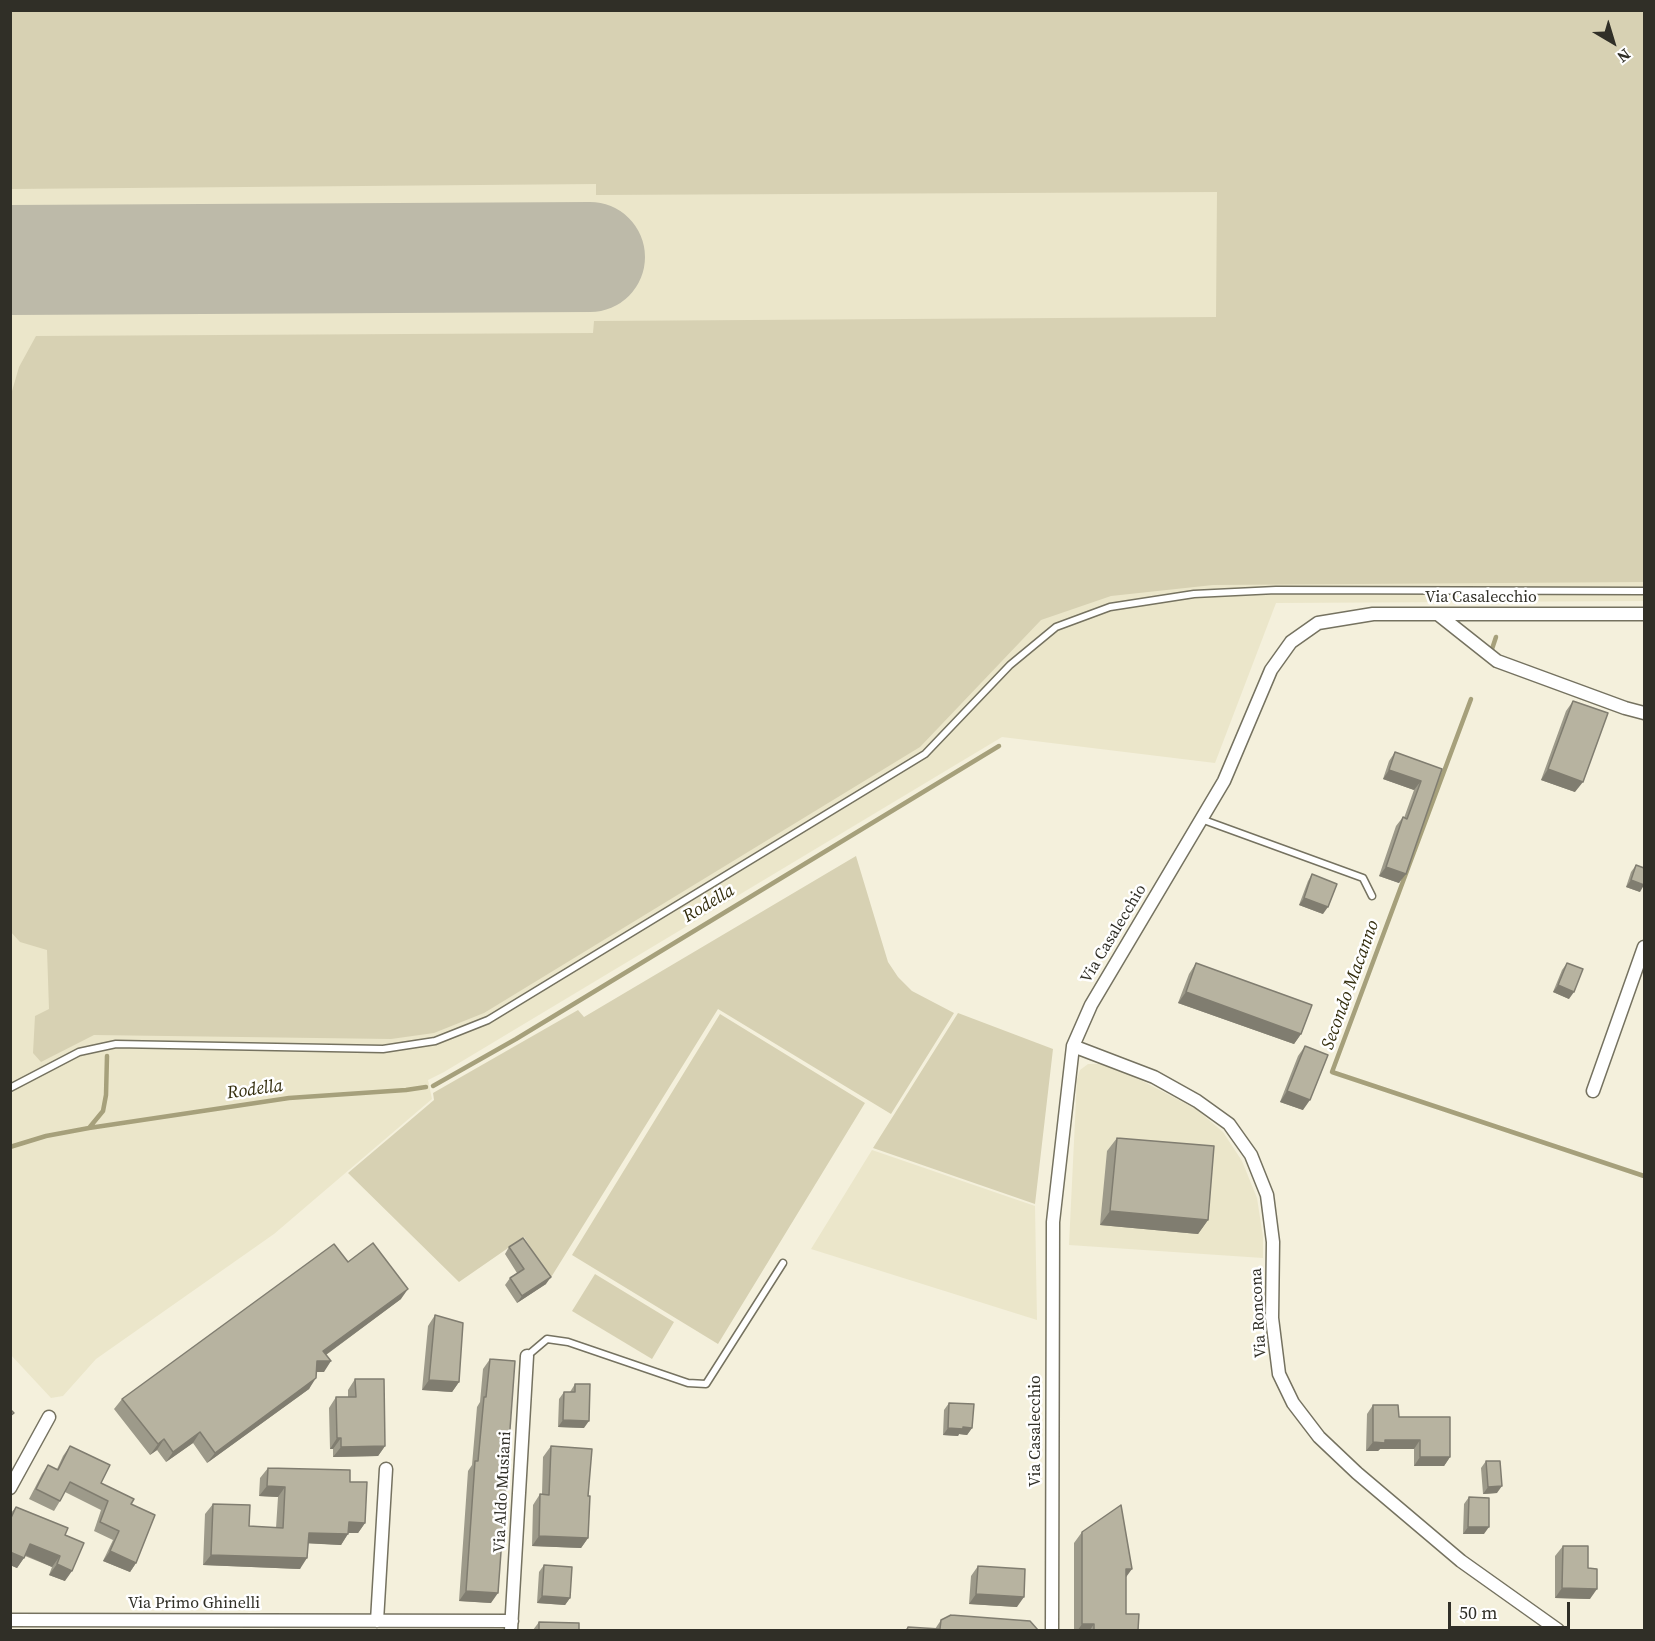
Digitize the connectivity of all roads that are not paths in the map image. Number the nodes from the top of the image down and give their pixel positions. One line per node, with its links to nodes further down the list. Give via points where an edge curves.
1 (1644, 591): 9 (lane, via 1276,590 1194,594 1110,607 1056,627 1010,665 925,754 488,1020 435,1041 383,1049 116,1044 79,1052)
2 (1644, 614): 3 (street, Via Casalecchio)
3 (1439, 615): 4 (street, via 1497,661); 5 (street, Via Casalecchio, via 1373,614 1318,622 1291,642 1270,670 1224,781)
4 (1644, 712)
5 (1201, 819): 6 (lane, via 1363,878); 8 (street, Via Casalecchio, via 1091,1005)
6 (1372, 896)
7 (1644, 947): 10 (street)
8 (1073, 1046): 19 (street, Via Casalecchio, via 1053,1222); 20 (street, Via Roncona, via 1154,1077 1229,1124 1251,1155 1267,1195 1273,1242 1272,1318 1279,1374 1293,1403 1319,1437 1357,1473 1461,1561)
9 (10, 1088)
10 (1593, 1091)
11 (783, 1263): 12 (lane, via 706,1384 688,1383 568,1341 547,1339)
12 (527, 1356): 18 (street, Via Aldo Musiani)
13 (49, 1417): 15 (street)
14 (386, 1469): 17 (street)
15 (10, 1488)
16 (10, 1620): 17 (street, Via Primo Ghinelli)
17 (377, 1621): 18 (street, Via Primo Ghinelli)
18 (512, 1626)
19 (1052, 1630)
20 (1558, 1630)

